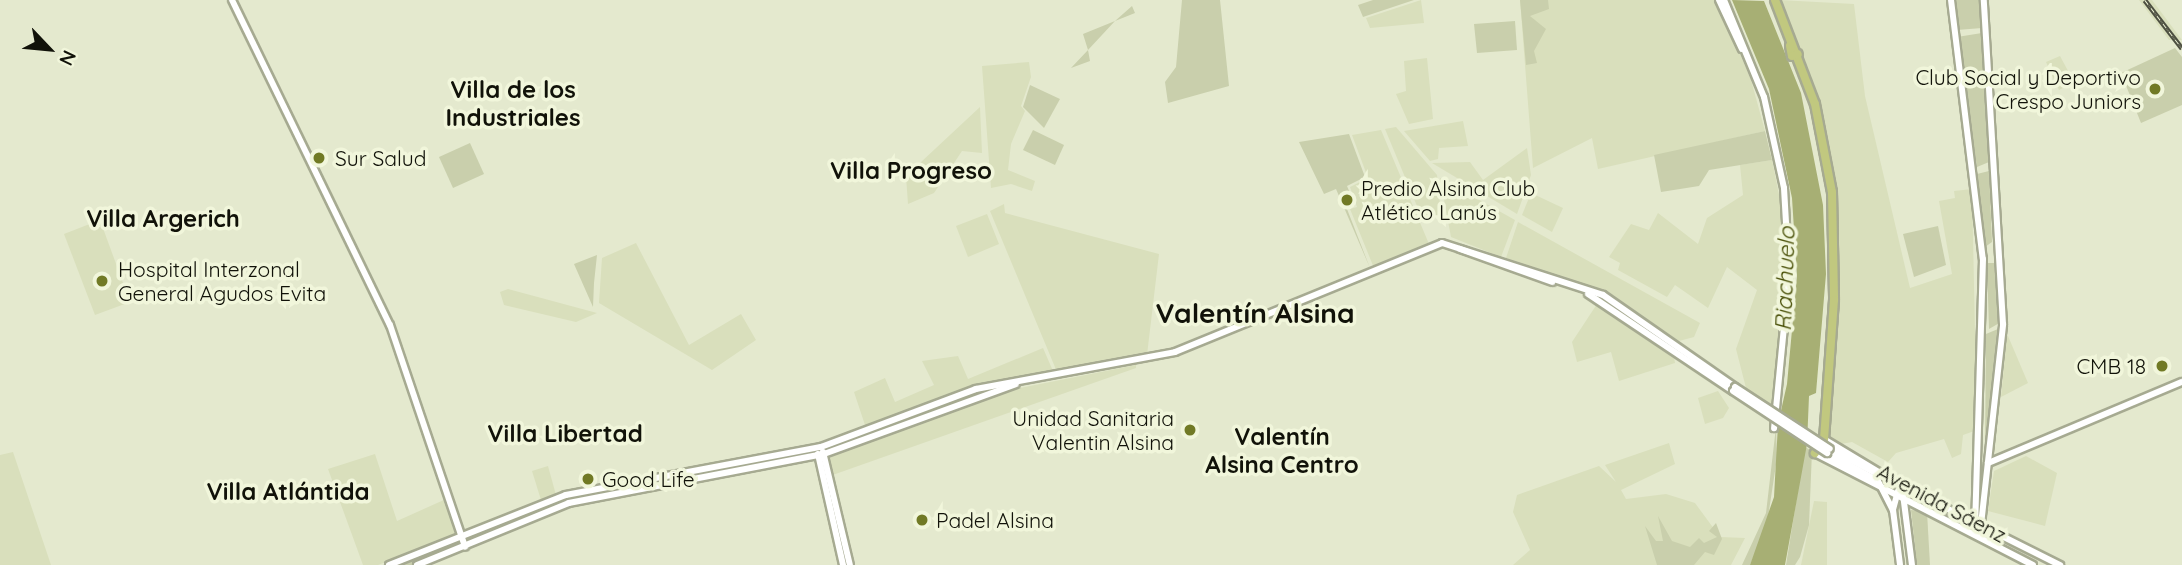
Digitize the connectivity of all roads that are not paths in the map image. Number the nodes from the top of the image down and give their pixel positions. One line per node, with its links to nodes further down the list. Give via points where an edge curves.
1 (232, 0): 27 (main road, via 390,325)
2 (1721, 0): 14 (main road, via 1752,72 1785,198 1789,276)
3 (1769, 0): 9 (main road)
4 (1775, 0): 9 (main road)
5 (1951, 0): 15 (main road, via 1983,252)
6 (1983, 0): 8 (main road)
7 (1982, 30): 8 (main road)
8 (1986, 50): 20 (main road, via 2003,324)
9 (1796, 55): 10 (main road)
10 (1812, 104): 16 (main road, via 1828,160 1835,244); 19 (main road, via 1831,240)
11 (1449, 243): 13 (main road, via 1601,299); 13 (main road, via 1603,295 1703,360); 17 (main road, via 1175,352 1017,383)
12 (2182, 382): 20 (main road)
13 (1734, 389): 18 (main road, bridge)
14 (1774, 428)
15 (1982, 431): 20 (main road); 21 (main road)
16 (1824, 439): 19 (main road); 22 (main road, Avenida Sáenz)
17 (820, 451): 27 (main road, via 566,495); 29 (main road, via 569,502); 32 (main road); 33 (main road)
18 (1828, 451): 22 (main road); 23 (main road)
19 (1815, 453): 23 (main road, Avenida Sáenz)
20 (1989, 462): 21 (main road); 26 (main road)
21 (1980, 465): 26 (main road)
22 (1889, 479): 24 (main road, Avenida Sáenz)
23 (1884, 487): 24 (main road, Avenida Sáenz); 25 (main road)
24 (1901, 491): 25 (main road); 26 (main road, Avenida Sáenz); 28 (main road, Avenida Sáenz); 35 (main road)
25 (1893, 510): 34 (main road)
26 (1978, 524): 28 (main road); 37 (main road, Avenida Sáenz)
27 (462, 536): 29 (main road); 30 (main road)
28 (1980, 536): 36 (main road, Avenida Sáenz)
29 (465, 547): 31 (main road)
30 (389, 565)
31 (417, 565)
32 (843, 565)
33 (850, 565)
34 (1900, 565)
35 (1912, 565)
36 (2033, 565)
37 (2060, 565)

